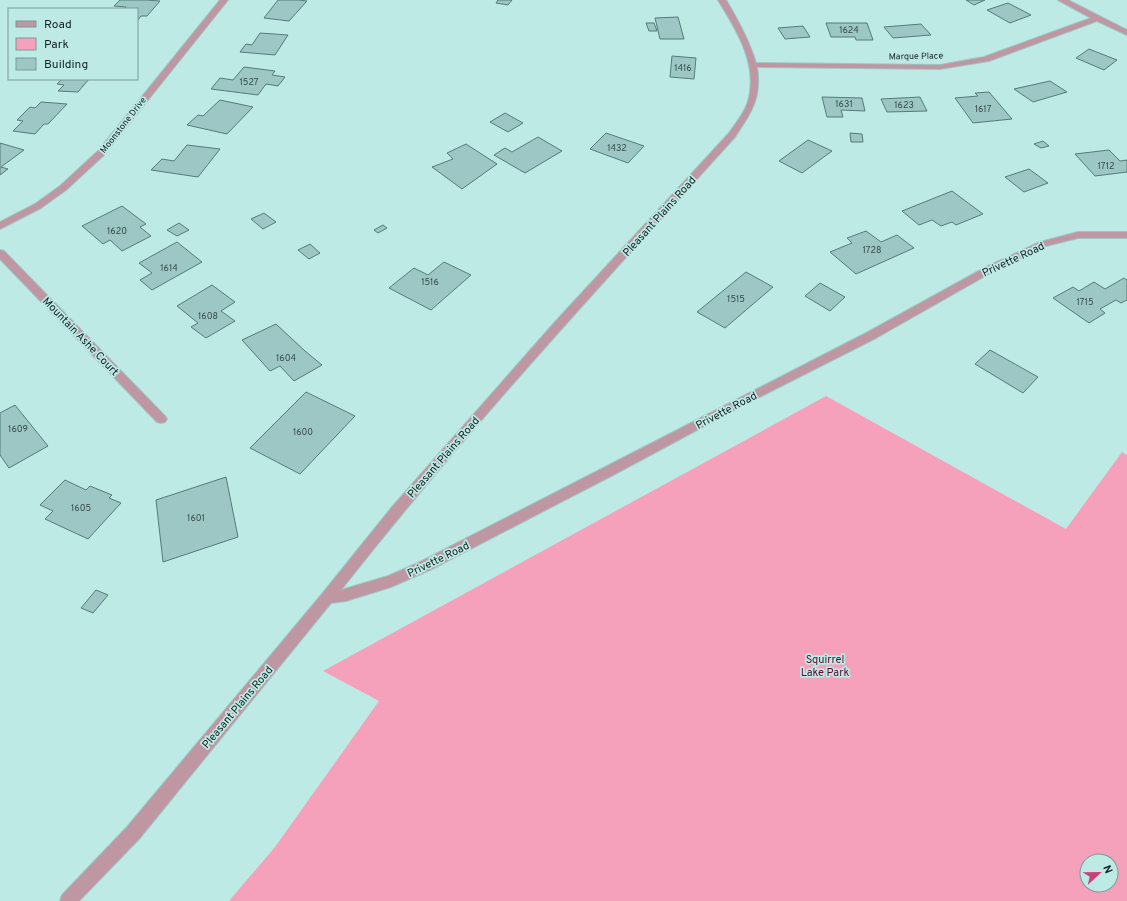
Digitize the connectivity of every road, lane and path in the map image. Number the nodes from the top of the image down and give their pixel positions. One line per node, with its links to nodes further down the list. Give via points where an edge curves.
1 (224, 0): 7 (street, Moonstone Drive, via 101,153 63,188 38,206)
2 (722, 0): 6 (street, Pleasant Plains Road, via 740,31)
3 (1062, 0): 4 (street)
4 (1097, 18): 5 (street); 6 (street, Marque Place, via 986,58 940,67)
5 (1127, 33)
6 (752, 65): 11 (street, Pleasant Plains Road, via 755,89 752,103 732,136 548,337 396,511)
7 (0, 226)
8 (1127, 235): 11 (street, Privette Road, via 1078,236 1043,244 990,269 872,336 425,566 391,581)
9 (0, 253): 10 (street, Mountain Ashe Court)
10 (161, 420)
11 (327, 598): 12 (street, Pleasant Plains Road, via 133,832)
12 (68, 901)

